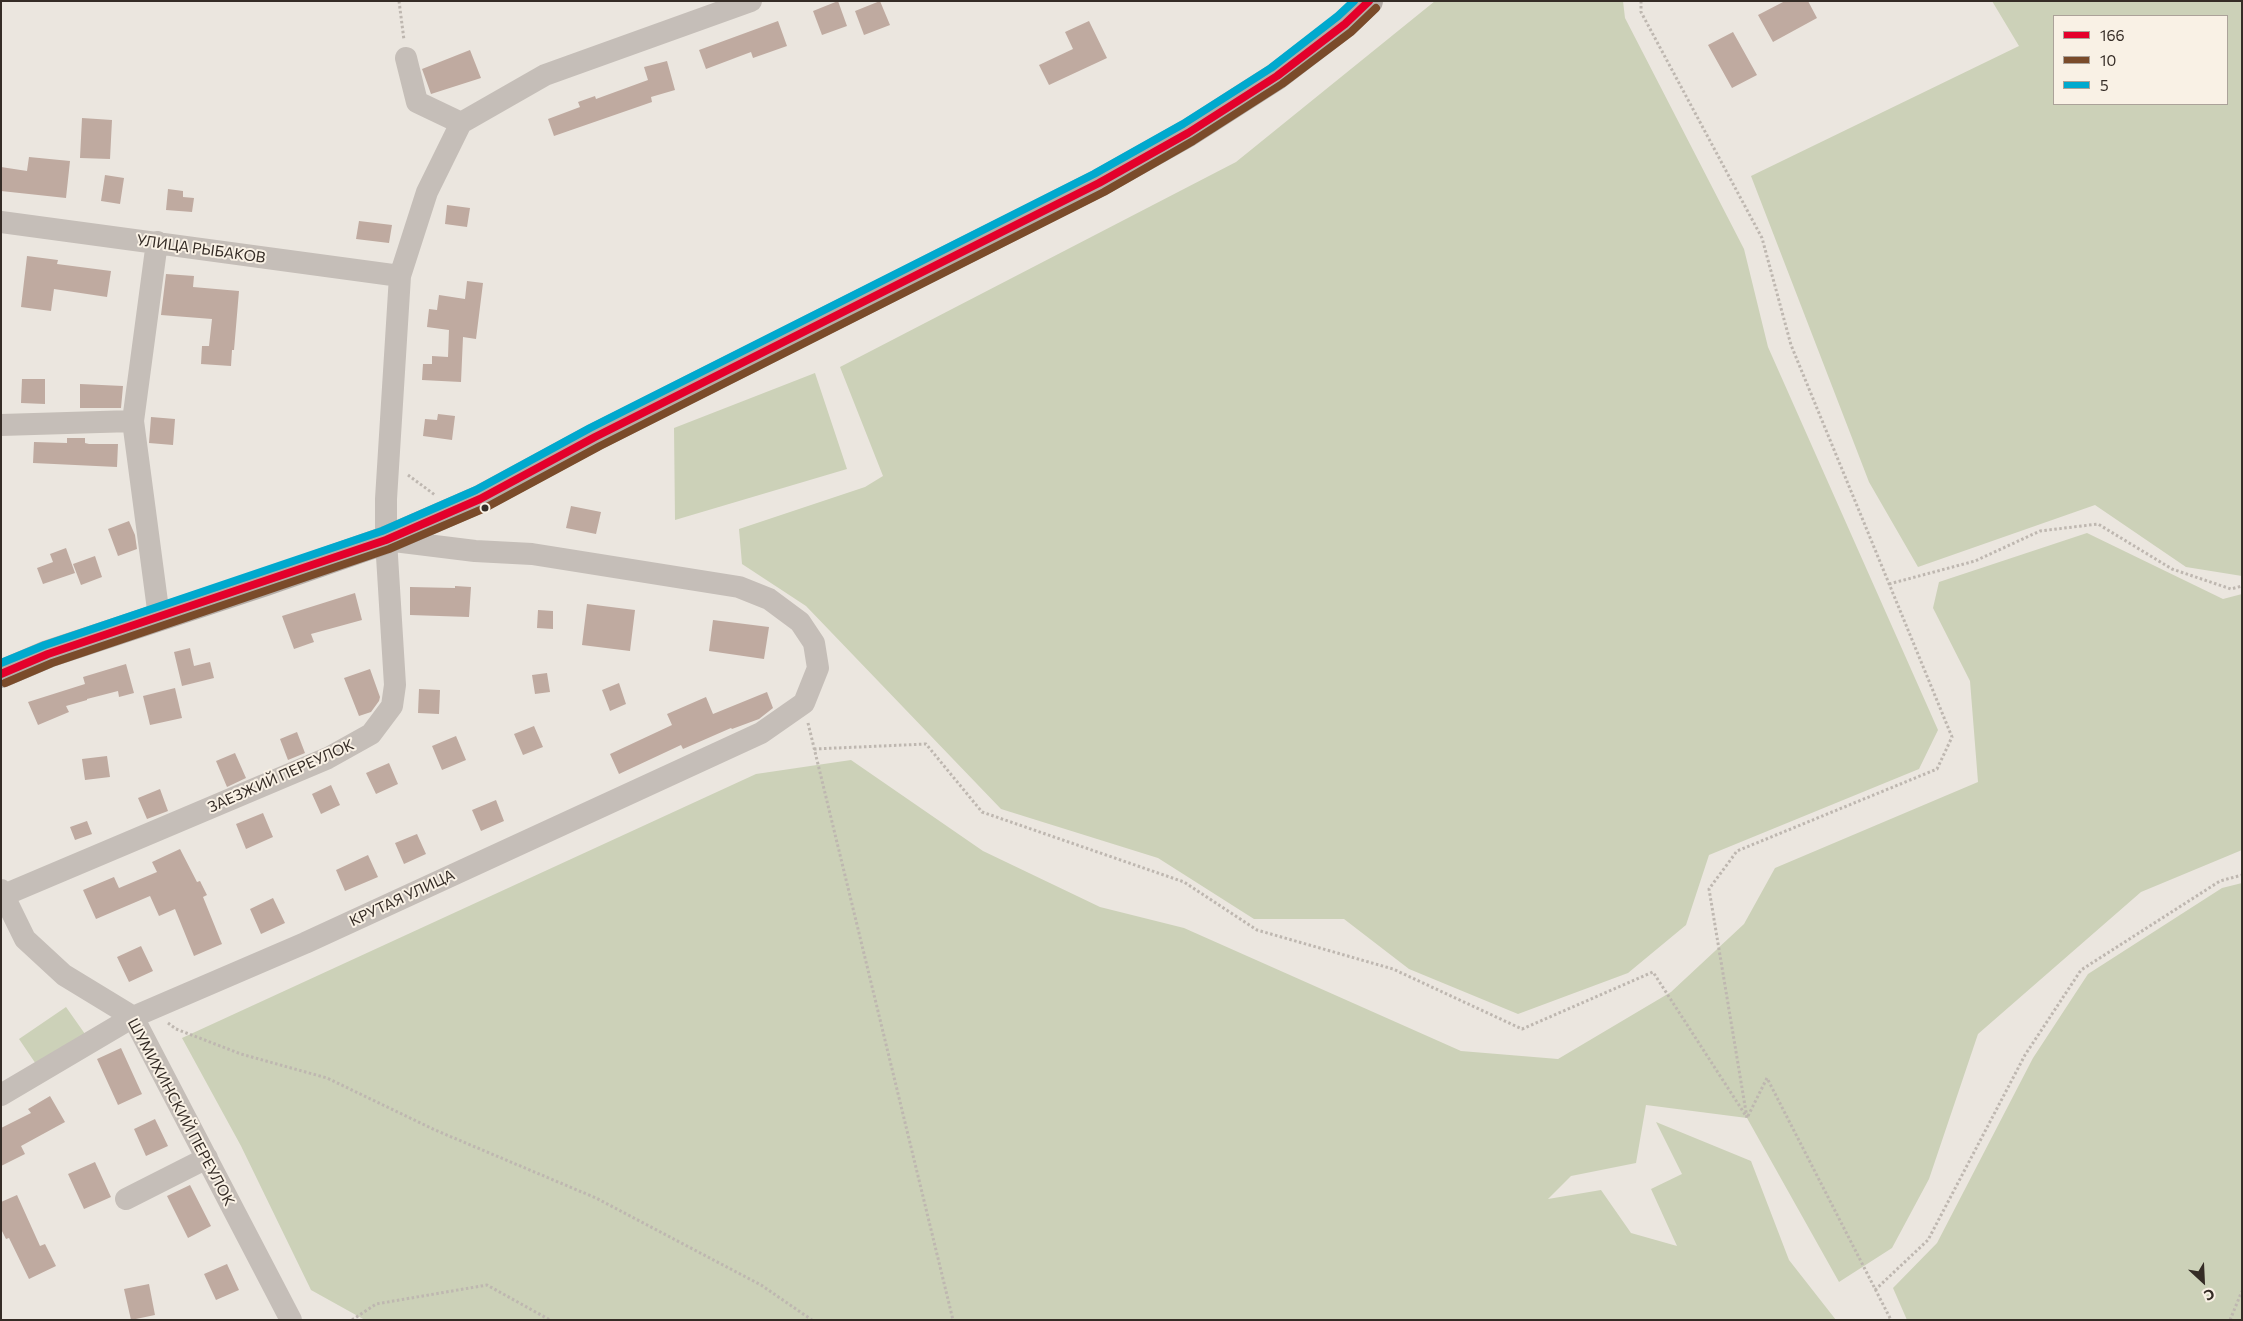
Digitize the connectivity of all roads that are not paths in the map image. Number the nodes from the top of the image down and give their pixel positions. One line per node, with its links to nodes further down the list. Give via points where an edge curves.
1 (751, 1): 4 (street, via 545,75)
2 (1369, 1): 10 (main road, via 1345,24 1276,76 1188,133 1099,183 595,437 480,500)
3 (406, 58): 4 (street, via 417,102)
4 (461, 123): 7 (street, ЗАЕЗЖИЙ ПЕРЕУЛОК, via 427,192)
5 (1, 222): 6 (street, УЛИЦА РЫБАКОВ)
6 (157, 242): 7 (street, УЛИЦА РЫБАКОВ); 8 (street)
7 (400, 276): 10 (street, ЗАЕЗЖИЙ ПЕРЕУЛОК)
8 (133, 421): 9 (street); 11 (street)
9 (1, 425)
10 (386, 540): 11 (main road); 13 (street, ЗАЕЗЖИЙ ПЕРЕУЛОК, via 395,685 392,706 371,734 328,758); 14 (street, КРУТАЯ УЛИЦА, via 541,555 739,587 769,599 800,622 814,643 818,668 804,703 761,733 305,943)
11 (159, 617): 12 (main road, via 48,654)
12 (1, 674)
13 (3, 892): 14 (street, ШУМИХИНСКИЙ ПЕРЕУЛОК, via 26,940 64,975)
14 (142, 1013): 15 (street, КРУТАЯ УЛИЦА); 16 (street, ШУМИХИНСКИЙ ПЕРЕУЛОК)
15 (1, 1095)
16 (207, 1158): 17 (street); 18 (street, ШУМИХИНСКИЙ ПЕРЕУЛОК)
17 (126, 1199)
18 (291, 1320)

